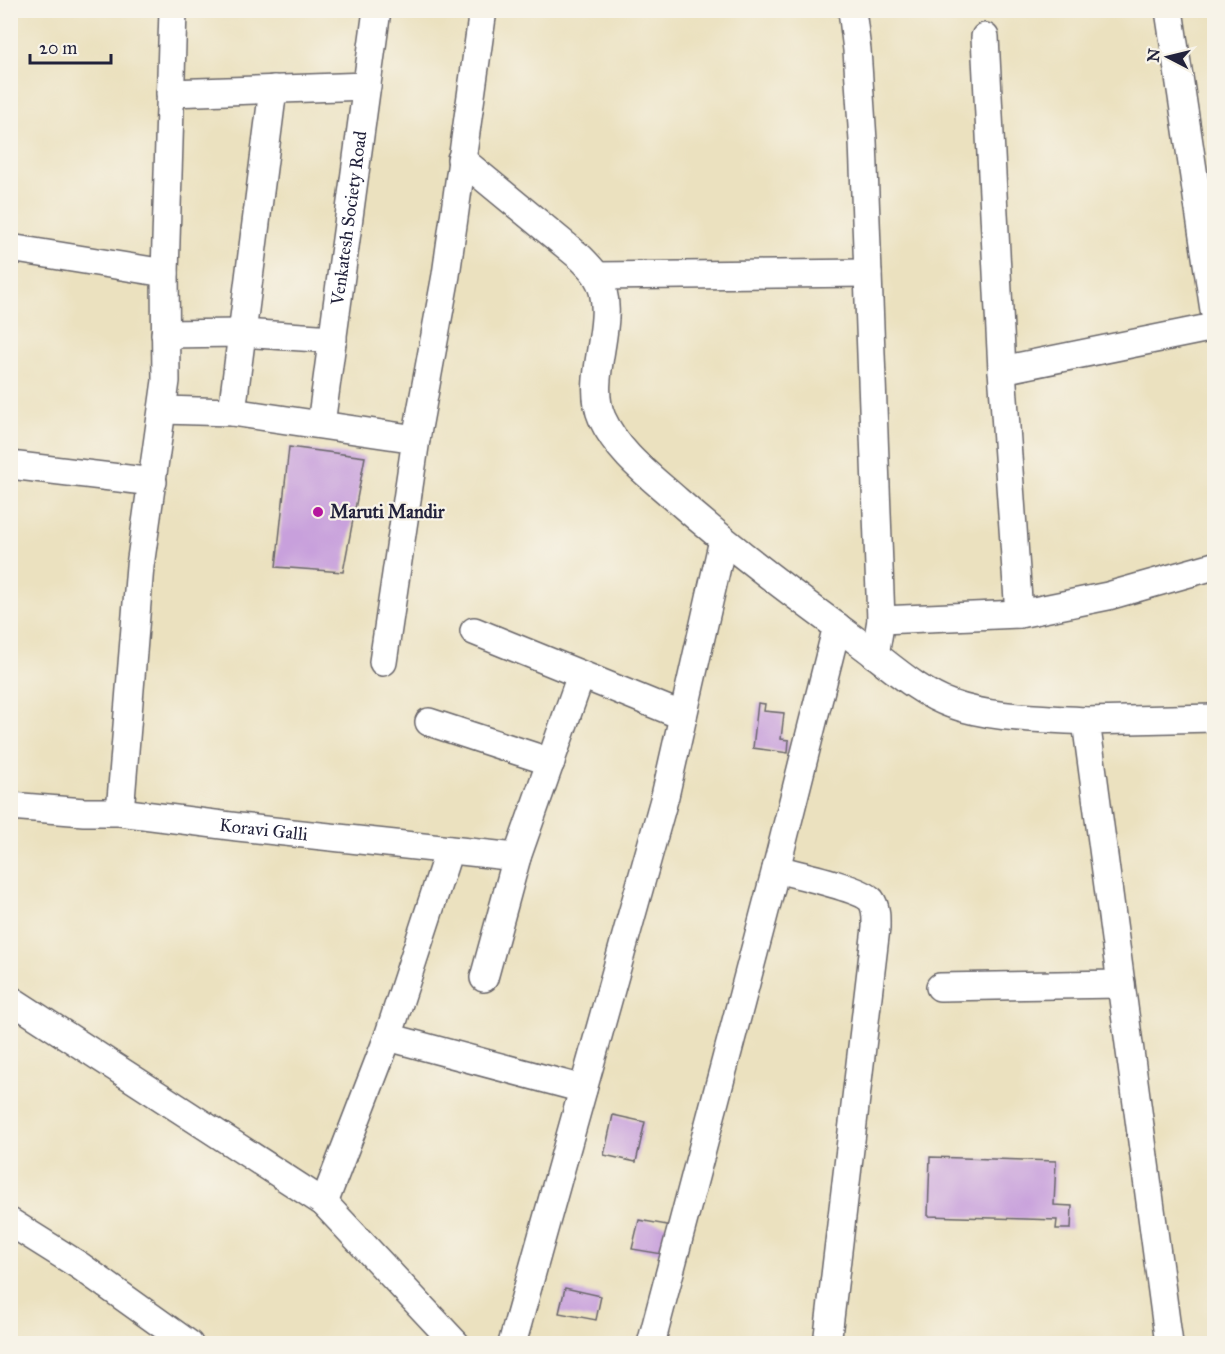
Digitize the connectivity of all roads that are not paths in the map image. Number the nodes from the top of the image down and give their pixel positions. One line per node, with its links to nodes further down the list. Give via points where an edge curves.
1 (173, 10): 9 (street)
2 (377, 10): 7 (street, Venkatesh Society Road)
3 (483, 10): 10 (street)
4 (852, 10): 13 (street, via 863,141)
5 (1169, 10): 15 (street)
6 (985, 37): 20 (street)
7 (367, 86): 8 (street); 19 (street, Venkatesh Society Road)
8 (273, 89): 9 (street); 17 (street)
9 (170, 93): 12 (street)
10 (461, 159): 14 (street, via 581,258); 24 (street, via 446,275)
11 (10, 248): 12 (street)
12 (165, 273): 18 (street)
13 (868, 273): 14 (street); 30 (street)
14 (597, 276): 27 (street, via 604,297 606,325 597,375 599,410 609,432 632,461)
15 (1215, 310)
16 (1215, 327): 20 (street)
17 (242, 333): 18 (street); 19 (street); 22 (street)
18 (165, 334): 21 (street)
19 (333, 339): 23 (street, Venkatesh Society Road)
20 (1002, 370): 29 (street)
21 (163, 410): 22 (street); 26 (street)
22 (232, 411): 23 (street)
23 (321, 424): 24 (street)
24 (416, 439): 34 (street)
25 (10, 465): 26 (street)
26 (153, 482): 42 (street, via 140,567)
27 (723, 540): 31 (street); 36 (street)
28 (1215, 566): 29 (street, via 1108,596)
29 (1019, 614): 30 (street)
30 (881, 620): 33 (street)
31 (837, 626): 33 (street); 45 (street)
32 (474, 631): 35 (street)
33 (875, 655): 38 (street, via 905,679 949,704 982,712)
34 (382, 662)
35 (581, 675): 36 (street); 40 (street)
36 (683, 716): 51 (street, via 665,796)
37 (1215, 718): 38 (street)
38 (1086, 721): 47 (street)
39 (429, 722): 40 (street)
40 (550, 762): 44 (street)
41 (10, 806): 42 (street, Koravi Galli)
42 (120, 812): 43 (street, Koravi Galli)
43 (449, 850): 44 (street, Koravi Galli); 50 (street)
44 (516, 857): 46 (street)
45 (776, 869): 57 (street); 58 (street, via 858,892 871,900 876,912)
46 (484, 978)
47 (1121, 984): 48 (street); 59 (street)
48 (940, 987)
49 (10, 999): 52 (street)
50 (388, 1037): 51 (street); 52 (street)
51 (583, 1089): 56 (street)
52 (324, 1203): 55 (street)
53 (10, 1222): 54 (street, via 80,1266)
54 (189, 1344)
55 (456, 1344)
56 (512, 1344)
57 (651, 1344)
58 (827, 1344)
59 (1169, 1344)

